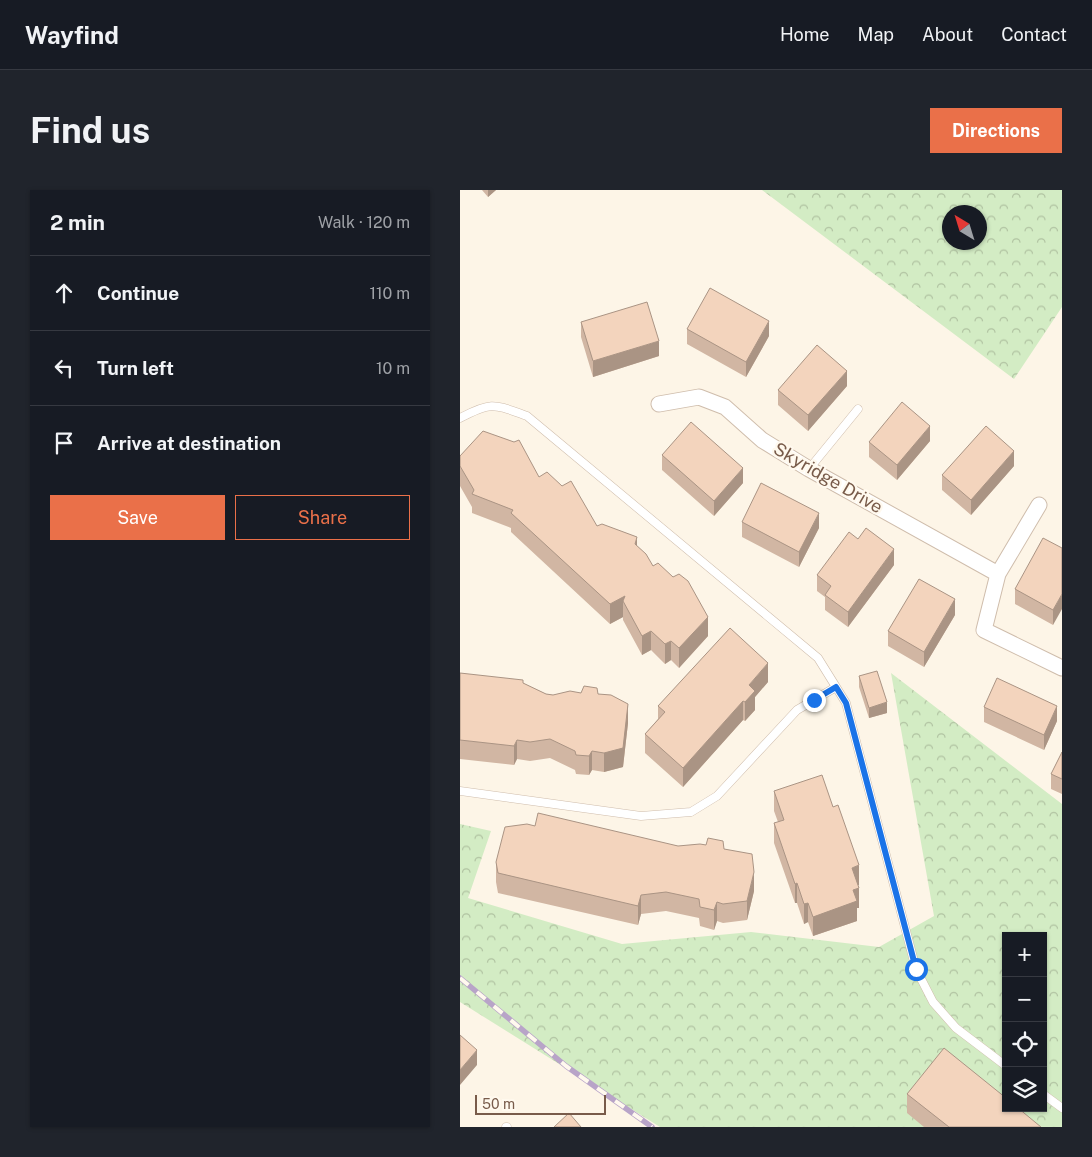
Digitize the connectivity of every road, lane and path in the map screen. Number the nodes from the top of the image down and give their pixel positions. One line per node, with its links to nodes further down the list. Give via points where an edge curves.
1 (659, 404): 4 (street, Skyridge Drive, via 699,397 725,407 762,440)
2 (858, 409): 4 (lane)
3 (460, 418): 8 (lane, via 482,406 497,405 527,416 818,658)
4 (809, 469): 6 (street, Skyridge Drive)
5 (1039, 505): 6 (street)
6 (998, 574): 7 (street, via 984,630)
7 (1062, 668)
8 (836, 687): 9 (lane, via 798,710 717,796 691,812 641,816); 10 (lane, via 846,703 916,969 933,1002 956,1028)
9 (460, 791)
10 (1002, 1063)
11 (1047, 1097): 12 (lane)
12 (1062, 1108)

